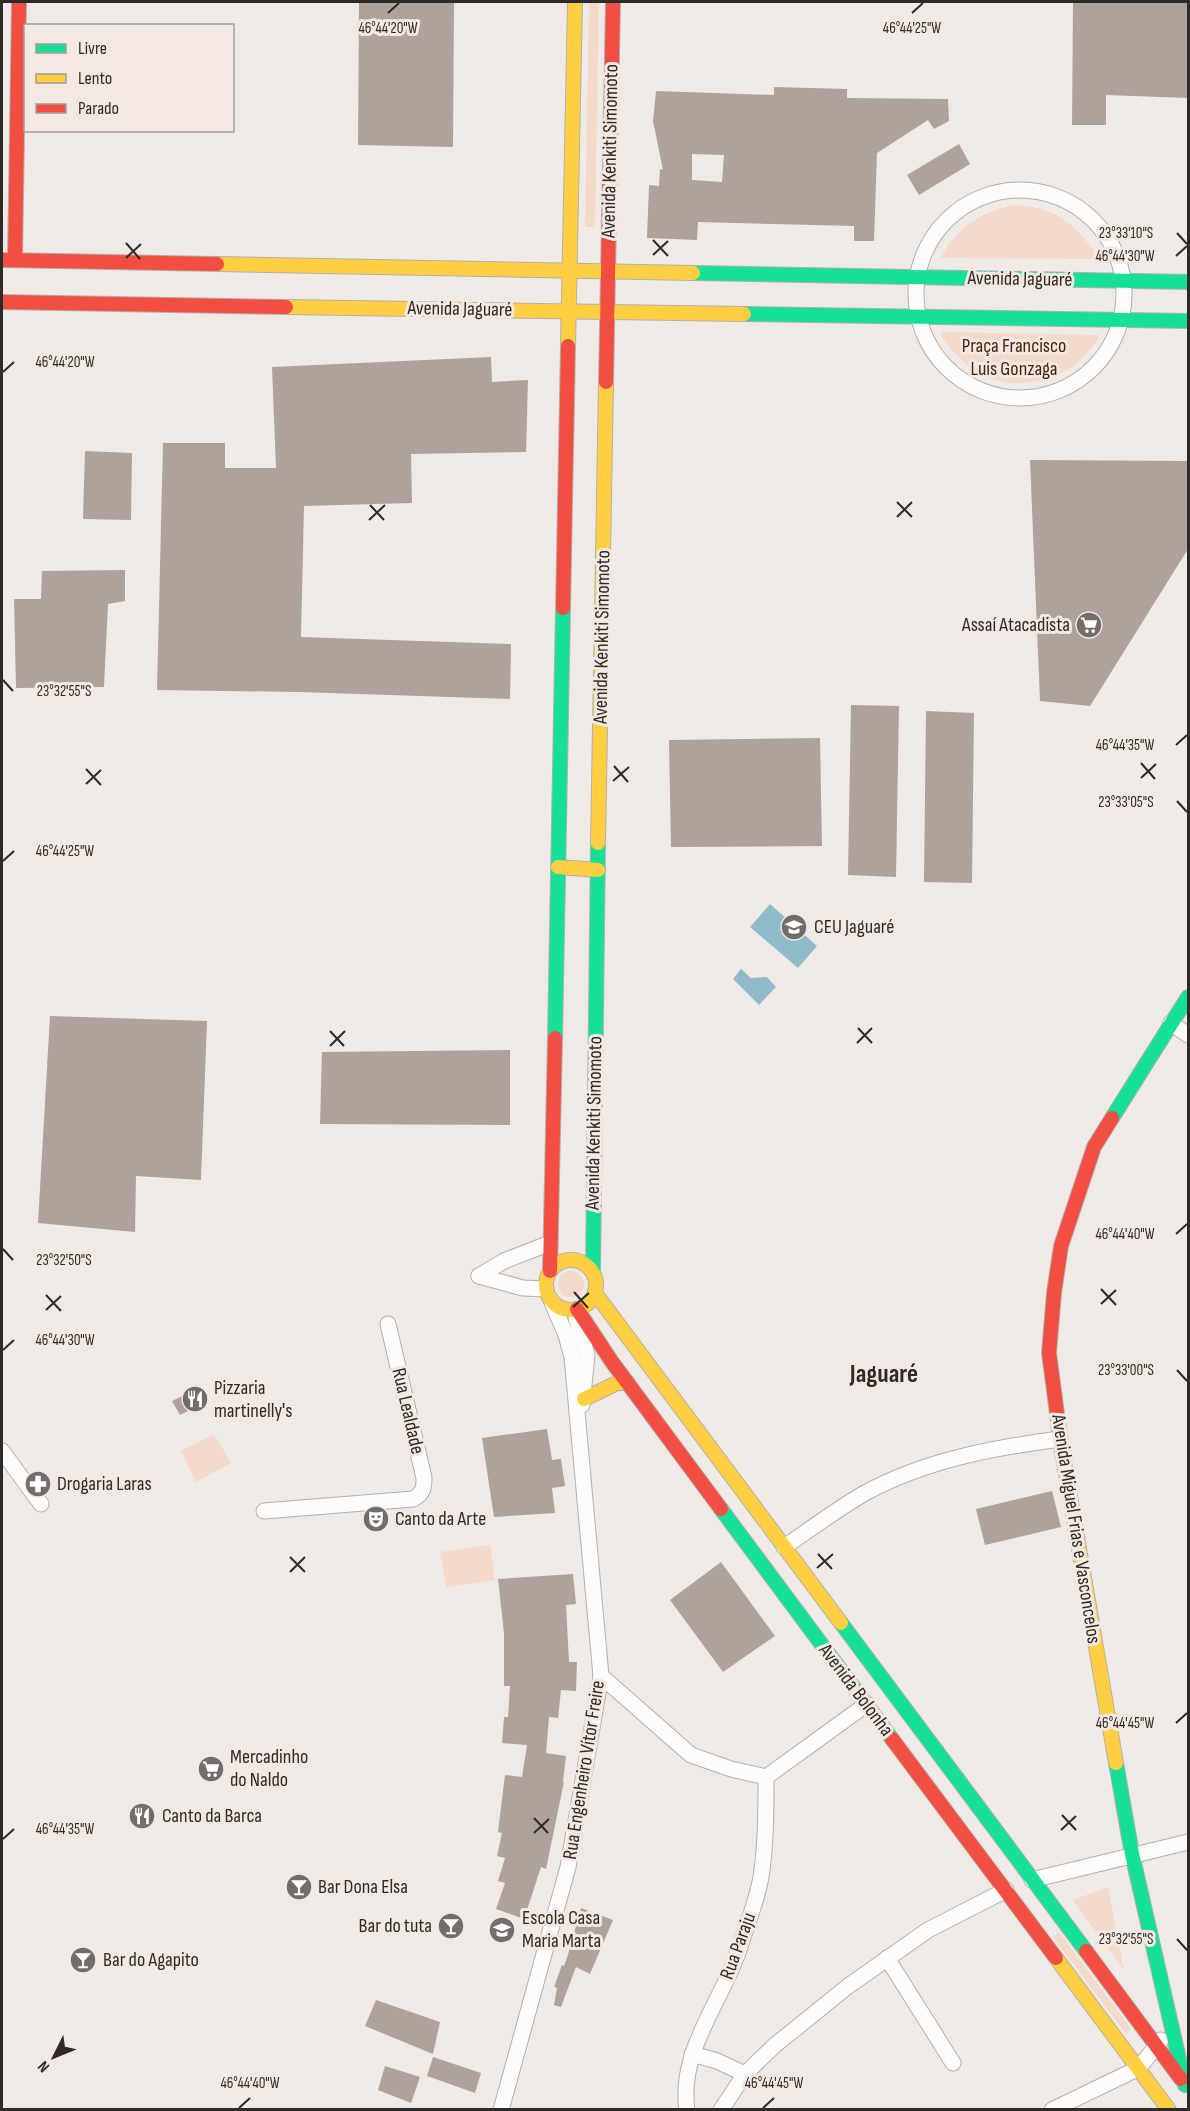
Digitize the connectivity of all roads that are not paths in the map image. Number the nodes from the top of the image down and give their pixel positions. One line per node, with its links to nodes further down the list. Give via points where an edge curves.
1 (19, 2): 4 (main road)
2 (575, 2): 5 (main road, Avenida Kenkiti Simomoto)
3 (613, 2): 6 (main road, Avenida Kenkiti Simomoto)
4 (8, 260): 5 (main road, Avenida Jaguaré)
5 (570, 269): 6 (main road, Avenida Jaguaré); 11 (main road, Avenida Kenkiti Simomoto)
6 (608, 270): 7 (main road, Avenida Jaguaré); 12 (main road, Avenida Kenkiti Simomoto)
7 (917, 276): 8 (main road, Avenida Jaguaré); 8 (street, via 929,243 950,217 979,198 1012,190 1062,200 1091,219 1112,246); 13 (street)
8 (1122, 280): 9 (main road, Avenida Jaguaré); 14 (street)
9 (1188, 282)
10 (2, 303): 11 (main road, Avenida Jaguaré)
11 (569, 311): 12 (main road, Avenida Jaguaré); 16 (main road, Avenida Kenkiti Simomoto)
12 (607, 311): 13 (main road, Avenida Jaguaré); 17 (main road, Avenida Kenkiti Simomoto)
13 (919, 316): 14 (main road, Avenida Jaguaré); 14 (street, via 932,349 955,375 985,392 1018,398 1053,393 1083,377 1106,352)
14 (1120, 320): 15 (main road, Avenida Jaguaré)
15 (1188, 321)
16 (558, 867): 17 (main road); 21 (main road, Avenida Kenkiti Simomoto)
17 (598, 870): 23 (main road, Avenida Kenkiti Simomoto)
18 (1188, 997): 19 (main road, Avenida Miguel Frias e Vasconcelos)
19 (1172, 1023): 20 (street); 31 (main road, Avenida Miguel Frias e Vasconcelos, via 1094,1147 1061,1246 1049,1353)
20 (1188, 1035)
21 (550, 1243): 22 (main road, Avenida Kenkiti Simomoto); 25 (street, via 504,1261 479,1276)
22 (550, 1271): 23 (main road, via 559,1262 574,1259); 25 (main road)
23 (593, 1272): 24 (main road)
24 (595, 1293): 26 (main road, via 586,1305); 35 (main road, Avenida Bolonha)
25 (548, 1294): 26 (main road, via 562,1308); 30 (street, Rua Engenheiro Vítor Freire, via 569,1344)
26 (575, 1310): 28 (main road, Avenida Bolonha); 29 (street, Rua Engenheiro Vítor Freire, via 587,1355)
27 (388, 1324): 34 (street, Rua Lealdade, via 424,1478 423,1491 403,1500)
28 (628, 1383): 29 (main road, via 617,1383); 37 (main road, Avenida Bolonha)
29 (584, 1399): 30 (street, Rua Engenheiro Vítor Freire)
30 (578, 1423): 36 (street, Rua Engenheiro Vítor Freire)
31 (1060, 1439): 35 (street, via 937,1462 866,1493); 40 (main road, Avenida Miguel Frias e Vasconcelos)
32 (2, 1451): 33 (street)
33 (41, 1504)
34 (264, 1512)
35 (784, 1547): 41 (main road, Avenida Bolonha)
36 (601, 1676): 38 (street, via 691,1755); 51 (street, Rua Engenheiro Vítor Freire, via 568,1868)
37 (867, 1704): 38 (street); 42 (main road, Avenida Bolonha)
38 (766, 1777): 46 (street, Rua Paraju, via 761,1879 730,1974)
39 (1188, 1842): 40 (street)
40 (1132, 1854): 41 (street); 44 (main road, Avenida Miguel Frias e Vasconcelos)
41 (1032, 1880): 45 (main road, Avenida Bolonha)
42 (1006, 1890): 43 (street, via 928,1930); 48 (main road, Avenida Bolonha)
43 (887, 1958): 47 (street); 49 (street, via 774,2046)
44 (1171, 2029): 45 (street); 50 (main road, Avenida Miguel Frias e Vasconcelos)
45 (1156, 2046): 48 (street); 50 (main road, Avenida Bolonha)
46 (692, 2055): 49 (street); 52 (street, Rua Paraju, via 685,2098)
47 (953, 2063)
48 (1139, 2068): 54 (street); 55 (main road, Avenida Bolonha)
49 (745, 2074): 53 (street)
50 (1187, 2087)
51 (501, 2109)
52 (687, 2109)
53 (721, 2109)
54 (1052, 2109)
55 (1169, 2109)

